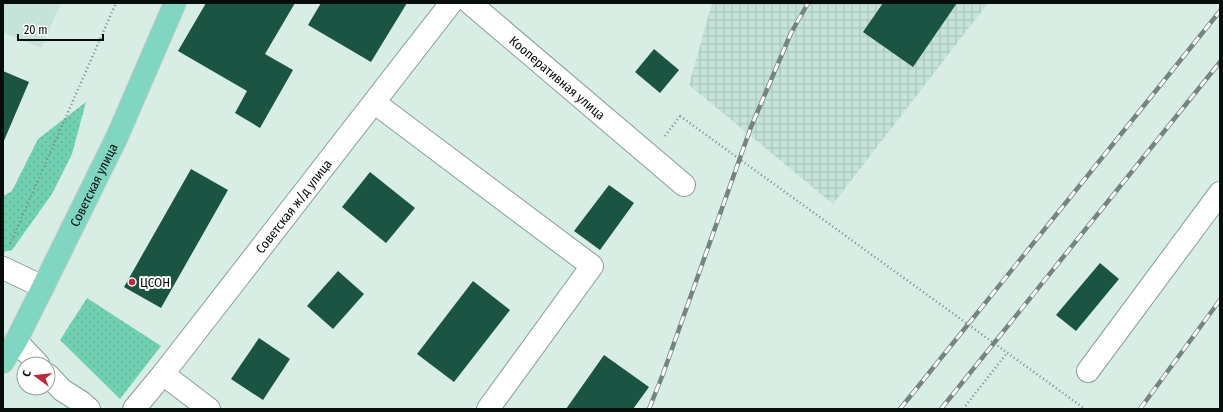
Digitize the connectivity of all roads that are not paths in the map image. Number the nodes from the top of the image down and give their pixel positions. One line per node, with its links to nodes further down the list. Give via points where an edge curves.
1 (175, 3): 8 (main road, Советская улица, via 117,137)
2 (451, 3): 4 (street, Советская ж/д улица)
3 (470, 3): 5 (street, Кооперативная улица)
4 (375, 103): 13 (street, Советская ж/д улица); 18 (street, via 592,266)
5 (684, 185)
6 (1220, 193): 12 (street)
7 (3, 268): 8 (street)
8 (43, 287): 9 (main road, Советская улица)
9 (16, 341): 10 (street); 11 (main road, Советская улица)
10 (30, 356)
11 (3, 362)
12 (1088, 371)
13 (163, 374): 16 (street, Советская ж/д улица); 17 (street)
14 (56, 384): 15 (street)
15 (89, 409)
16 (134, 409)
17 (209, 409)
18 (488, 409)

